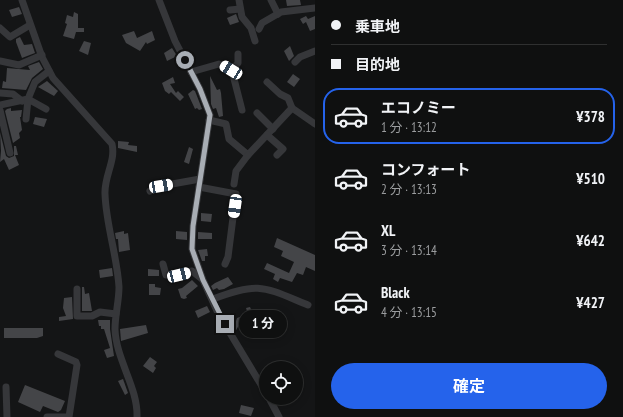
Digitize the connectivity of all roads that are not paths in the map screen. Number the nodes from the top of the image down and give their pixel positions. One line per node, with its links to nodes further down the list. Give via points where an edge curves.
1 (22, 0): 9 (street)
2 (159, 0): 20 (street, via 175,41)
3 (239, 0): 6 (street)
4 (272, 0): 8 (street)
5 (315, 8): 8 (street, via 288,10)
6 (240, 9): 7 (street); 12 (street)
7 (230, 10)
8 (278, 14): 11 (street, via 262,23)
9 (30, 24): 10 (street, via 10,37); 15 (street)
10 (0, 28)
11 (259, 29)
12 (255, 41)
13 (315, 51): 17 (street)
14 (238, 54): 18 (street, via 238,63)
15 (42, 55): 16 (street, via 19,65); 19 (street)
16 (0, 61)
17 (295, 62)
18 (231, 70): 20 (street, via 219,64); 25 (street)
19 (49, 71): 23 (street, via 35,82); 47 (street, via 57,84 112,144 113,160 106,177 105,193 119,288)
20 (191, 72): 31 (street, via 205,101 210,115)
21 (267, 82): 26 (street, via 288,98)
22 (0, 93): 23 (street, via 13,94)
23 (25, 100): 24 (street); 27 (street); 30 (street)
24 (0, 105)
25 (243, 107)
26 (292, 108): 32 (street); 33 (street)
27 (46, 109)
28 (0, 110): 35 (street)
29 (257, 113): 33 (street)
30 (26, 119)
31 (209, 120): 36 (street, via 226,124 229,139); 38 (street)
32 (315, 124)
33 (273, 129): 34 (street)
34 (267, 135): 36 (street); 37 (street, via 283,149)
35 (10, 153)
36 (248, 155): 39 (street, via 236,172)
37 (278, 155)
38 (199, 183): 40 (street, via 161,186); 42 (street, via 236,194 228,257); 43 (street, via 192,249)
39 (234, 184)
40 (150, 190)
41 (163, 264): 43 (street, via 166,275 192,271)
42 (224, 264)
43 (202, 279): 45 (street)
44 (77, 288): 47 (street, via 78,316 92,316 100,312)
45 (213, 299): 46 (street, via 246,287 260,287); 49 (street, via 218,313)
46 (308, 305)
47 (116, 314): 56 (street, via 117,339 136,402)
48 (58, 354): 55 (street, via 76,362 77,365)
49 (259, 381)
50 (6, 387): 52 (street)
51 (273, 405): 57 (street)
52 (6, 417)
53 (47, 417): 54 (street)
54 (66, 417)
55 (70, 417)
56 (137, 417)
57 (279, 417)

